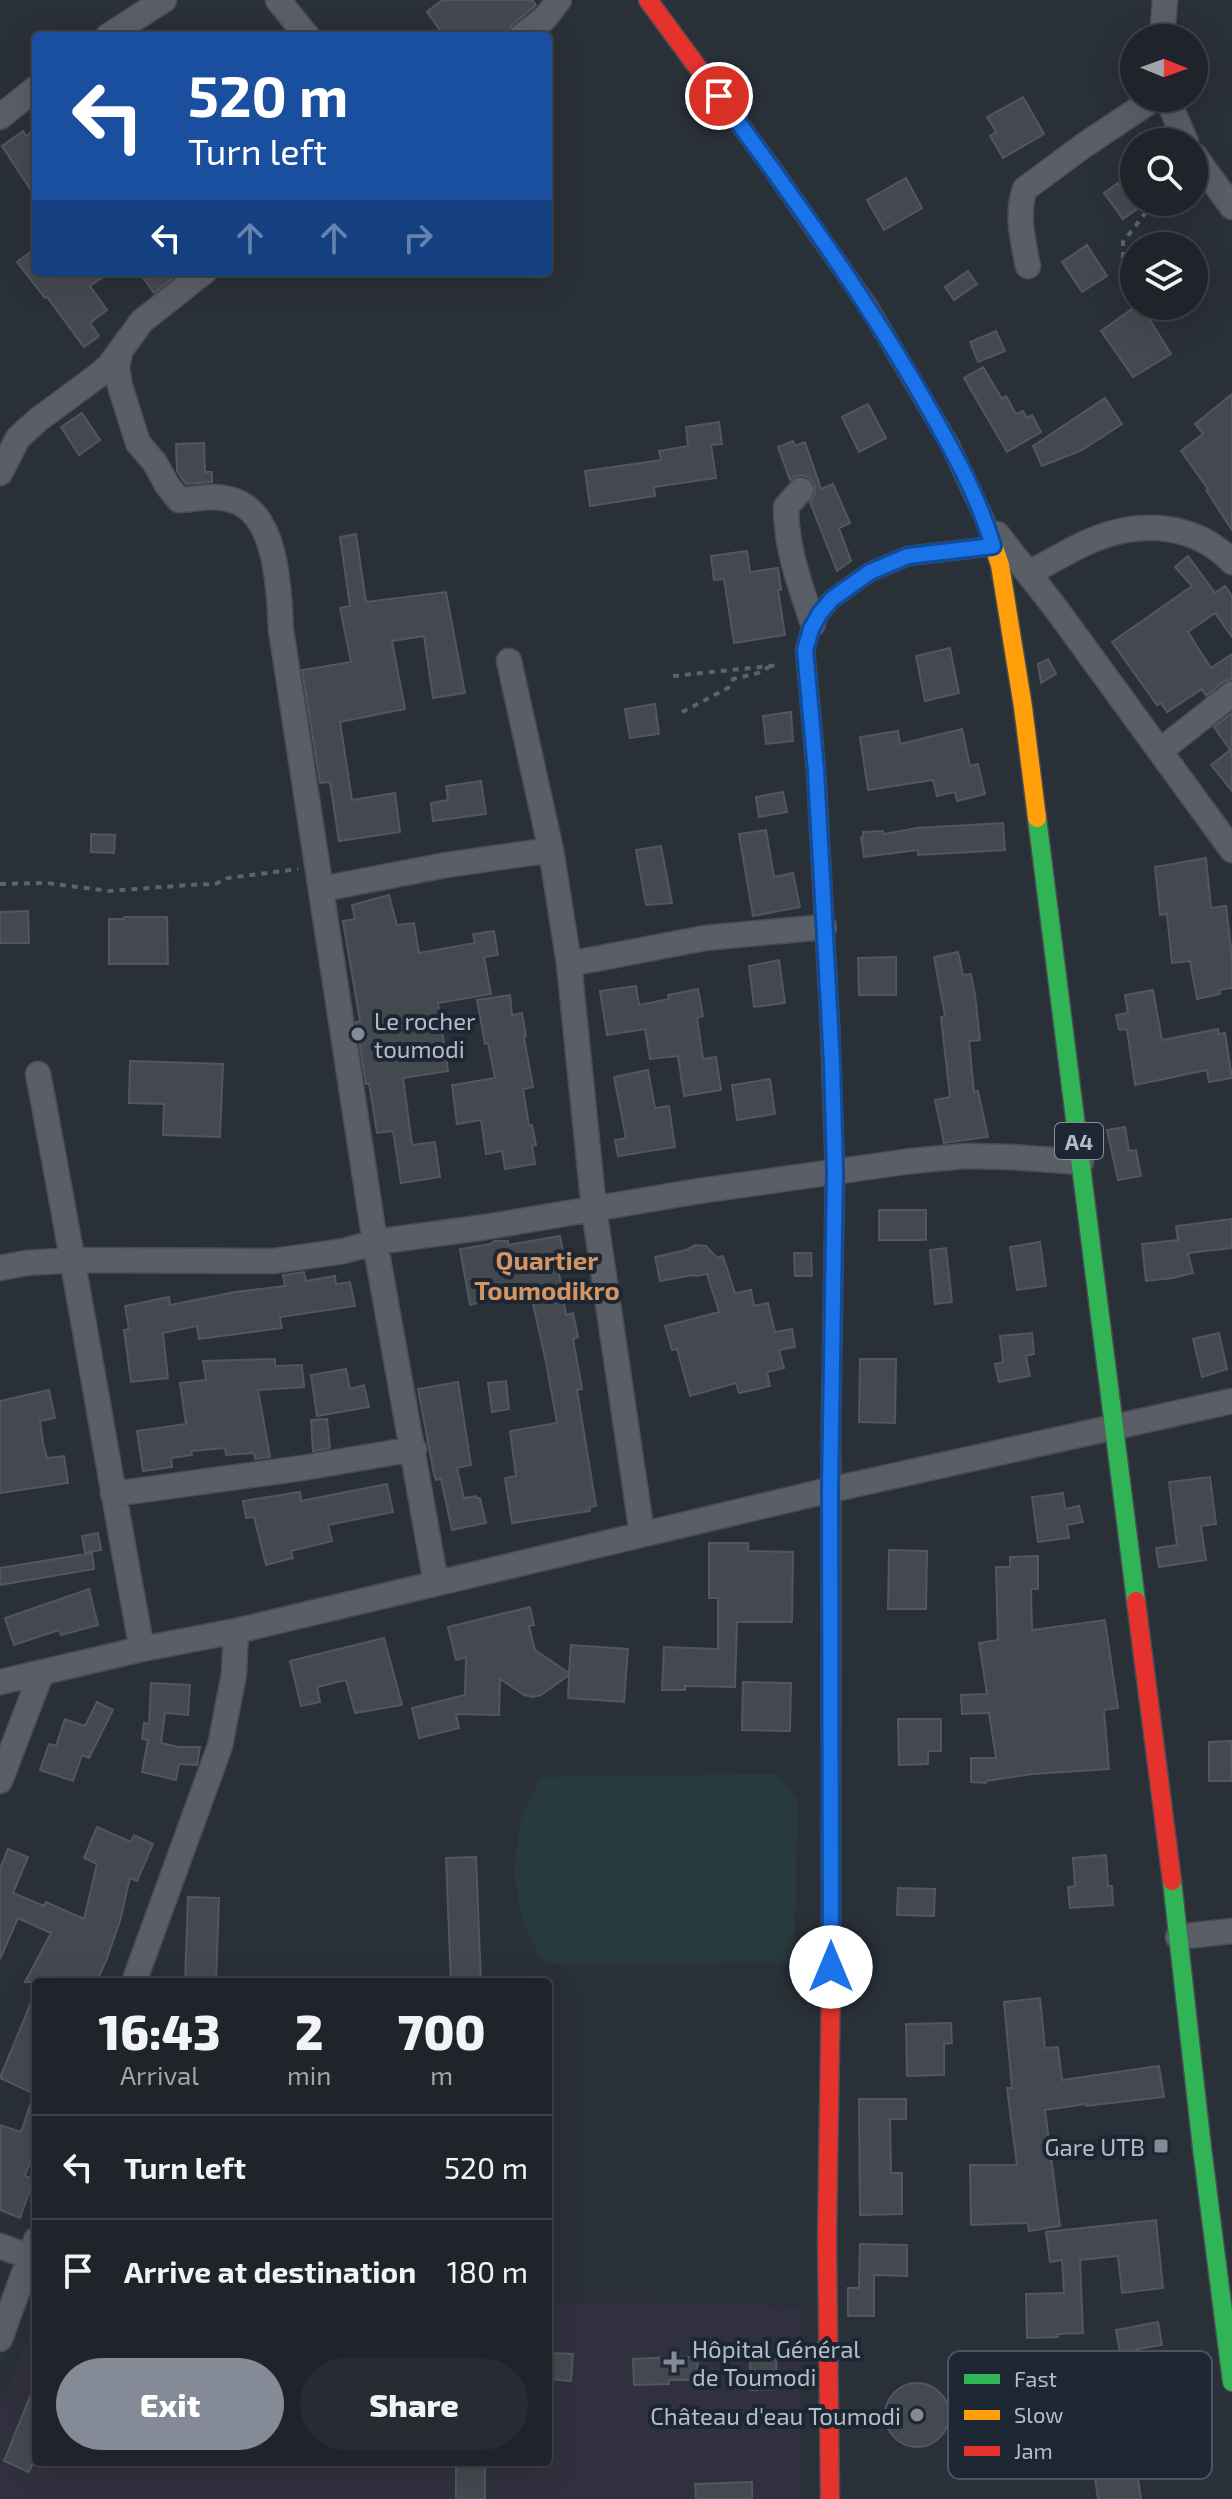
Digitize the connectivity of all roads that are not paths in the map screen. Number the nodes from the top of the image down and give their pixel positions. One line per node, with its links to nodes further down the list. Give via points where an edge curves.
1 (164, 0): 7 (street)
2 (278, 0): 8 (street)
3 (559, 0): 9 (street)
4 (648, 0): 21 (main road, A4, via 870,309 948,440)
5 (1165, 0): 6 (street)
6 (1163, 24)
7 (114, 32)
8 (304, 32)
9 (527, 32)
10 (32, 91): 12 (street)
11 (1134, 112): 15 (street, via 1025,189 1021,234)
12 (0, 117)
13 (1208, 174): 14 (street)
14 (1232, 207)
15 (1028, 266)
16 (199, 276): 17 (street, via 142,321)
17 (120, 352): 18 (street, via 96,377); 31 (street, via 120,386 138,443 179,500 237,501 256,515 266,534)
18 (9, 436): 19 (street)
19 (0, 473)
20 (801, 490): 25 (street, via 786,507 786,527)
21 (985, 520): 22 (main road, A4); 24 (street)
22 (993, 546): 25 (main road, via 908,556 870,572 832,599); 35 (main road, A4, via 1023,707)
23 (1232, 562): 24 (street, via 1196,535 1135,529 1096,538)
24 (1029, 573): 28 (street)
25 (813, 624): 32 (main road, via 805,650)
26 (509, 661): 29 (street)
27 (1232, 694): 28 (street)
28 (1160, 751): 30 (street)
29 (551, 850): 31 (street); 33 (street)
30 (1232, 850)
31 (320, 877): 38 (street)
32 (824, 927): 33 (street, via 705,938); 36 (main road)
33 (569, 964): 37 (street)
34 (38, 1074): 39 (street)
35 (1081, 1162): 36 (street, via 965,1156); 42 (main road, A4)
36 (835, 1171): 37 (street); 44 (main road)
37 (594, 1209): 38 (street); 46 (street)
38 (375, 1242): 39 (street, via 274,1261); 43 (street)
39 (74, 1260): 40 (street); 45 (street)
40 (0, 1268)
41 (1232, 1401): 42 (street)
42 (1115, 1428): 44 (street); 54 (main road, A4)
43 (414, 1449): 45 (street); 47 (street)
44 (830, 1490): 46 (street); 62 (main road)
45 (113, 1494): 49 (street)
46 (642, 1534): 47 (street)
47 (436, 1583): 48 (street)
48 (236, 1631): 49 (street); 55 (street, via 220,1746)
49 (142, 1649): 50 (street)
50 (41, 1674): 51 (street); 52 (street)
51 (0, 1682)
52 (0, 1781)
53 (1232, 1931): 54 (street)
54 (1178, 1937): 59 (main road, A4)
55 (135, 1978)
56 (0, 2246): 57 (street)
57 (32, 2249)
58 (32, 2252): 60 (street)
59 (1228, 2321): 61 (main road, A4)
60 (0, 2339)
61 (1232, 2382)
62 (830, 2499)

